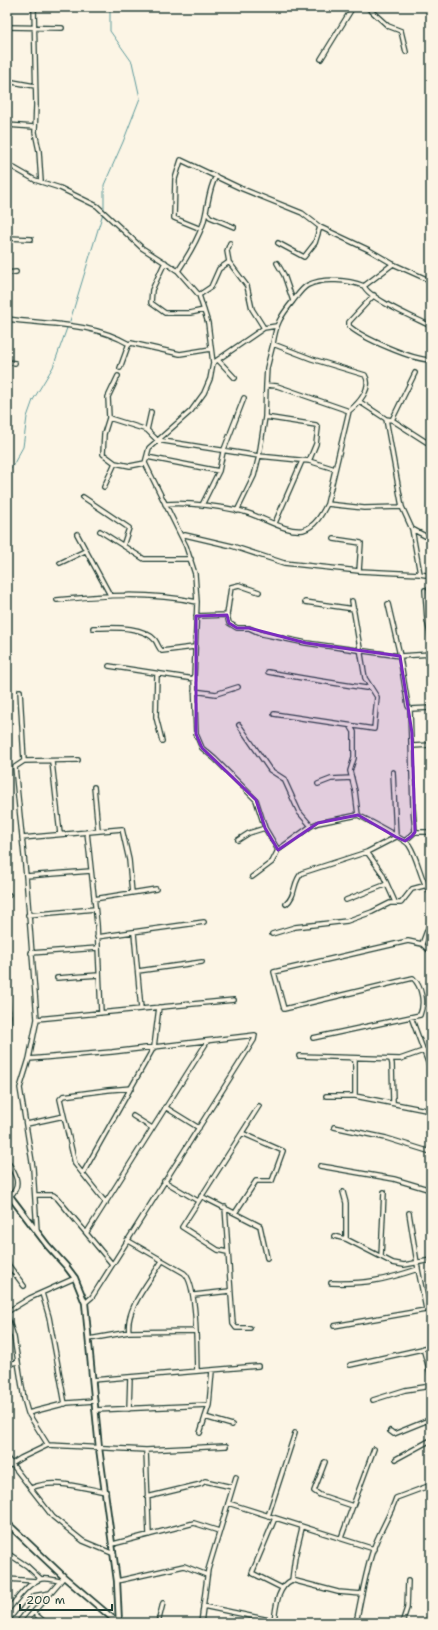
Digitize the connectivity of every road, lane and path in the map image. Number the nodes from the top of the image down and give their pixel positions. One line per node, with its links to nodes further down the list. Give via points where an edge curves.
1 (34, 7): 5 (street)
2 (353, 7): 8 (street)
3 (367, 7): 7 (street, via 388,26 401,31)
4 (7, 27): 5 (street)
5 (33, 28): 6 (street); 10 (street)
6 (62, 28)
7 (406, 52)
8 (321, 59)
9 (7, 81): 10 (street)
10 (35, 86): 12 (street)
11 (7, 124): 12 (street)
12 (34, 127): 15 (street)
13 (7, 164): 15 (street)
14 (216, 176): 16 (street); 18 (street, via 302,213); 19 (street, via 180,161 175,179 174,218)
15 (41, 182): 24 (street, via 91,202 142,248)
16 (206, 212): 17 (street, via 210,217); 19 (street)
17 (234, 227)
18 (320, 227): 22 (street, via 315,243 304,257); 27 (street)
19 (201, 229): 28 (street)
20 (7, 238): 21 (street)
21 (31, 239)
22 (278, 242)
23 (230, 243): 25 (street)
24 (165, 262): 28 (street); 36 (street, via 152,290 151,303 165,313)
25 (229, 262): 33 (street, via 219,269 209,289); 40 (street, via 247,286 252,309)
26 (277, 263): 35 (street, via 284,275)
27 (393, 264): 31 (street); 32 (street)
28 (178, 271): 33 (street)
29 (16, 272): 30 (street)
30 (7, 273)
31 (431, 281)
32 (364, 286): 34 (street); 35 (street, via 347,280 316,283 307,286)
33 (199, 295): 36 (street)
34 (374, 295): 39 (street); 44 (street, via 349,322 349,326 400,353)
35 (292, 301): 38 (street)
36 (204, 310): 43 (street)
37 (7, 319): 41 (street, via 70,325 114,335)
38 (276, 326): 40 (street); 42 (street)
39 (431, 326)
40 (264, 328): 45 (street)
41 (129, 344): 43 (street, via 180,354); 49 (street)
42 (273, 344): 53 (street, via 266,368); 55 (street, via 365,375 368,384)
43 (210, 349): 48 (street)
44 (431, 360)
45 (219, 361): 48 (street); 52 (street)
46 (7, 362): 47 (street)
47 (15, 363)
48 (213, 363): 63 (street, via 204,393 191,411)
49 (120, 368)
50 (415, 373): 61 (street)
51 (118, 376): 59 (street, via 108,397)
52 (235, 378)
53 (266, 385): 56 (street, via 277,386); 58 (street)
54 (244, 398): 65 (street)
55 (360, 402): 56 (street); 60 (street)
56 (349, 411): 72 (street)
57 (151, 412): 62 (street)
58 (265, 417): 66 (street); 69 (street, via 316,425 316,444)
59 (109, 418): 62 (street); 70 (street, via 104,434 103,454)
60 (386, 419): 61 (street); 79 (street)
61 (392, 420): 64 (street)
62 (147, 430): 63 (street)
63 (157, 440): 65 (street); 67 (street, via 149,448)
64 (431, 445)
65 (223, 452): 66 (street); 73 (street)
66 (259, 456): 68 (street); 80 (street, via 254,476)
67 (147, 457): 71 (street); 73 (street)
68 (302, 461): 69 (street); 81 (street)
69 (309, 461): 72 (street)
70 (115, 462): 71 (street, via 130,466); 74 (street)
71 (145, 463): 76 (street)
72 (335, 469): 77 (street)
73 (219, 471): 78 (street)
74 (104, 487)
75 (83, 497): 88 (street, via 129,528)
76 (165, 504): 78 (street); 85 (street)
77 (327, 504): 79 (street, via 364,508); 81 (street, via 320,518 305,530 291,530)
78 (202, 505): 80 (street)
79 (402, 507): 82 (street)
80 (237, 511): 81 (street)
81 (275, 523)
82 (412, 529): 87 (street); 93 (street)
83 (100, 531): 88 (street)
84 (77, 534): 89 (street)
85 (181, 536): 90 (street); 92 (street, via 232,546 284,563)
86 (334, 539): 92 (street, via 361,543)
87 (431, 539)
88 (123, 546): 90 (street, via 144,559)
89 (86, 551): 91 (street); 97 (street)
90 (191, 559): 99 (street)
91 (60, 563)
92 (359, 571): 93 (street)
93 (420, 574): 94 (street)
94 (431, 576)
95 (425, 590): 107 (street)
96 (259, 592): 104 (street, via 239,585 231,587)
97 (110, 595): 98 (street); 99 (street, via 171,597)
98 (57, 600)
99 (196, 602): 105 (street)
100 (304, 602): 103 (street)
101 (352, 602): 103 (street)
102 (388, 604): 111 (street)
103 (354, 609): 109 (street)
104 (227, 615): 105 (street); 109 (street, via 229,623 237,628 249,628 262,634)
105 (196, 616): 108 (street)
106 (93, 628): 108 (street, via 142,632 155,640 162,651)
107 (431, 638)
108 (194, 647): 115 (street)
109 (360, 651): 111 (street); 116 (street, via 365,678)
110 (431, 654): 111 (street)
111 (400, 656): 121 (street)
112 (109, 666): 114 (street)
113 (268, 672): 116 (street, via 312,681 330,681 366,688)
114 (157, 674): 115 (street); 125 (street, via 156,717)
115 (194, 679): 119 (street)
116 (370, 686): 124 (street, via 377,702 375,727 372,730)
117 (238, 687): 119 (street, via 216,694)
118 (20, 691): 129 (street)
119 (194, 691): 137 (street, via 198,741 202,748 256,800)
120 (431, 708): 121 (street)
121 (410, 709): 127 (street)
122 (274, 714): 124 (street)
123 (239, 725): 136 (street, via 270,770 284,779 299,812)
124 (350, 727): 132 (street, via 354,732 354,758 350,771)
125 (162, 741)
126 (431, 745): 127 (street)
127 (412, 746): 140 (street, via 412,808)
128 (78, 760): 130 (street)
129 (24, 762): 130 (street); 144 (street, via 15,766)
130 (52, 762): 142 (street)
131 (393, 772): 143 (street)
132 (352, 778): 133 (street, via 331,779); 135 (street)
133 (318, 784)
134 (94, 787): 138 (street)
135 (358, 815): 136 (street); 143 (street)
136 (311, 826): 147 (street)
137 (265, 828): 145 (street); 147 (street)
138 (98, 830): 139 (street); 155 (street, via 119,828 123,831)
139 (87, 832): 142 (street); 149 (street)
140 (415, 832): 141 (street); 146 (street)
141 (431, 832)
142 (60, 834): 144 (street)
143 (396, 837): 146 (street); 148 (street)
144 (22, 838): 150 (street)
145 (238, 840)
146 (405, 841): 153 (street)
147 (278, 850): 151 (street, via 272,862)
148 (367, 852): 152 (street); 160 (street, via 302,873 296,879 292,900)
149 (91, 871): 150 (street); 157 (street)
150 (26, 876): 162 (street)
151 (252, 877)
152 (387, 884): 158 (street); 159 (street)
153 (427, 885): 156 (street); 159 (street, via 412,889 403,902)
154 (156, 890): 155 (street)
155 (132, 893): 157 (street)
156 (431, 894)
157 (94, 899): 161 (street)
158 (346, 900)
159 (395, 902): 166 (street, via 347,921 295,927)
160 (286, 904)
161 (95, 909): 162 (street); 167 (street)
162 (28, 915): 171 (street)
163 (431, 920): 168 (street)
164 (204, 922): 165 (street)
165 (134, 933): 167 (street); 173 (street)
166 (272, 934)
167 (97, 937): 169 (street)
168 (422, 944): 170 (street); 181 (street, via 403,942 274,972 284,1009 413,978 419,986 423,1006 420,1015)
169 (98, 948): 171 (street); 174 (street)
170 (431, 952)
171 (31, 953): 182 (street)
172 (202, 962): 173 (street)
173 (138, 971): 179 (street)
174 (99, 975): 175 (street); 180 (street)
175 (57, 978)
176 (7, 1000): 184 (street, via 10,1016)
177 (234, 1000): 178 (street)
178 (159, 1007): 179 (street); 186 (street)
179 (141, 1009): 180 (street)
180 (102, 1012): 182 (street)
181 (410, 1017): 183 (street); 187 (street)
182 (36, 1020): 190 (street)
183 (313, 1038)
184 (7, 1041)
185 (207, 1042): 186 (street); 199 (street); 206 (street, via 255,1035)
186 (154, 1047): 190 (street); 194 (street)
187 (423, 1051): 188 (street); 192 (street, via 400,1059); 193 (street)
188 (431, 1051)
189 (299, 1056): 191 (street)
190 (29, 1058): 203 (street, via 20,1088)
191 (351, 1058): 192 (street); 196 (street, via 355,1060)
192 (387, 1059): 197 (street, via 392,1060)
193 (431, 1081)
194 (132, 1088): 201 (street, via 63,1096 60,1099); 211 (street)
195 (326, 1096): 196 (street)
196 (355, 1096): 197 (street)
197 (393, 1102): 200 (street)
198 (259, 1106): 207 (street)
199 (165, 1107): 205 (street); 206 (street)
200 (431, 1111)
201 (64, 1116): 203 (street); 211 (street, via 75,1164)
202 (133, 1116): 205 (street)
203 (27, 1124): 217 (street)
204 (334, 1127): 208 (street, via 386,1138)
205 (152, 1128): 220 (street)
206 (199, 1128): 212 (street)
207 (242, 1133): 218 (street); 222 (street, via 283,1150 272,1181 256,1182)
208 (431, 1152)
209 (7, 1161): 216 (street, via 18,1179 18,1186)
210 (333, 1168): 213 (street, via 320,1166 394,1179)
211 (83, 1173): 220 (street)
212 (164, 1181): 219 (street); 228 (street)
213 (431, 1190)
214 (343, 1192): 227 (street, via 346,1203)
215 (384, 1192): 230 (street)
216 (8, 1194): 224 (street)
217 (36, 1195): 224 (street); 225 (street, via 53,1195)
218 (201, 1196): 219 (street); 221 (street)
219 (198, 1201): 229 (street, via 182,1227 218,1250)
220 (106, 1203): 225 (street)
221 (225, 1207): 222 (street); 229 (street)
222 (235, 1213): 231 (street, via 260,1226)
223 (409, 1213): 235 (street)
224 (37, 1232): 238 (street)
225 (87, 1232): 236 (street)
226 (334, 1236): 227 (street)
227 (346, 1239): 230 (street)
228 (127, 1240): 233 (street); 236 (street)
229 (227, 1252): 241 (street)
230 (381, 1257): 235 (street, via 404,1265)
231 (267, 1258)
232 (431, 1260): 235 (street)
233 (162, 1261): 243 (street, via 187,1276); 252 (street, via 129,1312)
234 (7, 1262): 240 (street)
235 (416, 1262): 237 (street)
236 (112, 1264): 244 (street, via 89,1302)
237 (418, 1269): 239 (street, via 386,1280 357,1284); 246 (street)
238 (74, 1278): 242 (street); 244 (street)
239 (331, 1283)
240 (24, 1286)
241 (230, 1291): 243 (street); 251 (street, via 234,1327)
242 (42, 1294): 247 (street); 269 (street)
243 (194, 1295): 253 (street)
244 (85, 1303): 254 (street)
245 (431, 1309): 246 (street)
246 (426, 1310): 250 (street)
247 (7, 1312)
248 (7, 1316): 249 (street)
249 (8, 1322): 257 (street)
250 (334, 1326)
251 (250, 1328)
252 (128, 1332): 253 (street); 254 (street)
253 (195, 1332): 261 (street)
254 (88, 1339): 265 (street)
255 (431, 1347): 256 (street)
256 (423, 1348): 259 (street); 263 (street)
257 (18, 1362): 258 (street); 273 (street)
258 (7, 1364)
259 (350, 1365)
260 (258, 1366): 262 (street)
261 (197, 1371): 262 (street); 264 (street)
262 (212, 1371): 270 (street)
263 (431, 1376)
264 (130, 1377): 265 (street); 271 (street)
265 (93, 1380): 268 (street)
266 (431, 1386): 267 (street, via 405,1390)
267 (373, 1400)
268 (94, 1401): 269 (street); 272 (street)
269 (66, 1404): 273 (street)
270 (209, 1405): 271 (street); 274 (street)
271 (129, 1409): 272 (street)
272 (95, 1410): 283 (street)
273 (28, 1413): 281 (street)
274 (205, 1417): 276 (street); 277 (street)
275 (431, 1419): 279 (street, via 394,1434)
276 (232, 1425)
277 (200, 1432)
278 (295, 1432): 299 (street)
279 (390, 1432)
280 (431, 1440): 287 (street)
281 (48, 1445): 283 (street); 289 (street)
282 (226, 1446): 285 (street)
283 (99, 1448): 285 (street); 295 (street)
284 (374, 1449): 298 (street)
285 (146, 1450): 296 (street)
286 (7, 1458): 289 (street)
287 (396, 1459)
288 (325, 1462): 298 (street, via 314,1491)
289 (11, 1465): 290 (street); 294 (street)
290 (7, 1468)
291 (236, 1477): 293 (street)
292 (431, 1485): 307 (street, via 396,1498)
293 (232, 1487): 296 (street, via 205,1481); 297 (street)
294 (31, 1488): 295 (street, via 58,1484); 309 (street, via 53,1517 83,1541)
295 (106, 1492): 306 (street)
296 (147, 1496): 304 (street)
297 (228, 1503): 299 (street); 303 (street)
298 (353, 1506): 305 (street)
299 (268, 1516): 300 (street)
300 (275, 1518): 302 (street); 318 (street, via 252,1573)
301 (7, 1523): 313 (street)
302 (302, 1528): 305 (street); 314 (street, via 294,1557)
303 (219, 1530): 304 (street, via 194,1523); 310 (street)
304 (148, 1535): 306 (street)
305 (341, 1538): 307 (street)
306 (112, 1544): 309 (street)
307 (374, 1549): 320 (street)
308 (7, 1553): 312 (street)
309 (114, 1554): 316 (street)
310 (207, 1575): 316 (street, via 184,1566); 322 (street)
311 (7, 1579): 315 (street)
312 (41, 1579): 313 (street); 315 (street)
313 (62, 1579): 319 (street); 330 (street)
314 (292, 1580): 318 (street); 320 (street, via 338,1592)
315 (36, 1581): 323 (street)
316 (117, 1581): 330 (street)
317 (408, 1581): 335 (street, via 407,1608)
318 (282, 1588): 326 (street, via 276,1602)
319 (50, 1592): 324 (street); 327 (street, via 34,1596)
320 (362, 1594): 334 (street)
321 (163, 1603): 331 (street)
322 (203, 1606): 325 (street); 332 (street)
323 (7, 1611)
324 (34, 1613): 328 (street); 329 (street)
325 (269, 1621): 326 (street)
326 (274, 1621): 333 (street)
327 (12, 1623)
328 (24, 1623)
329 (46, 1623)
330 (119, 1623)
331 (158, 1623)
332 (201, 1623)
333 (318, 1623)
334 (356, 1623)
335 (402, 1623)

